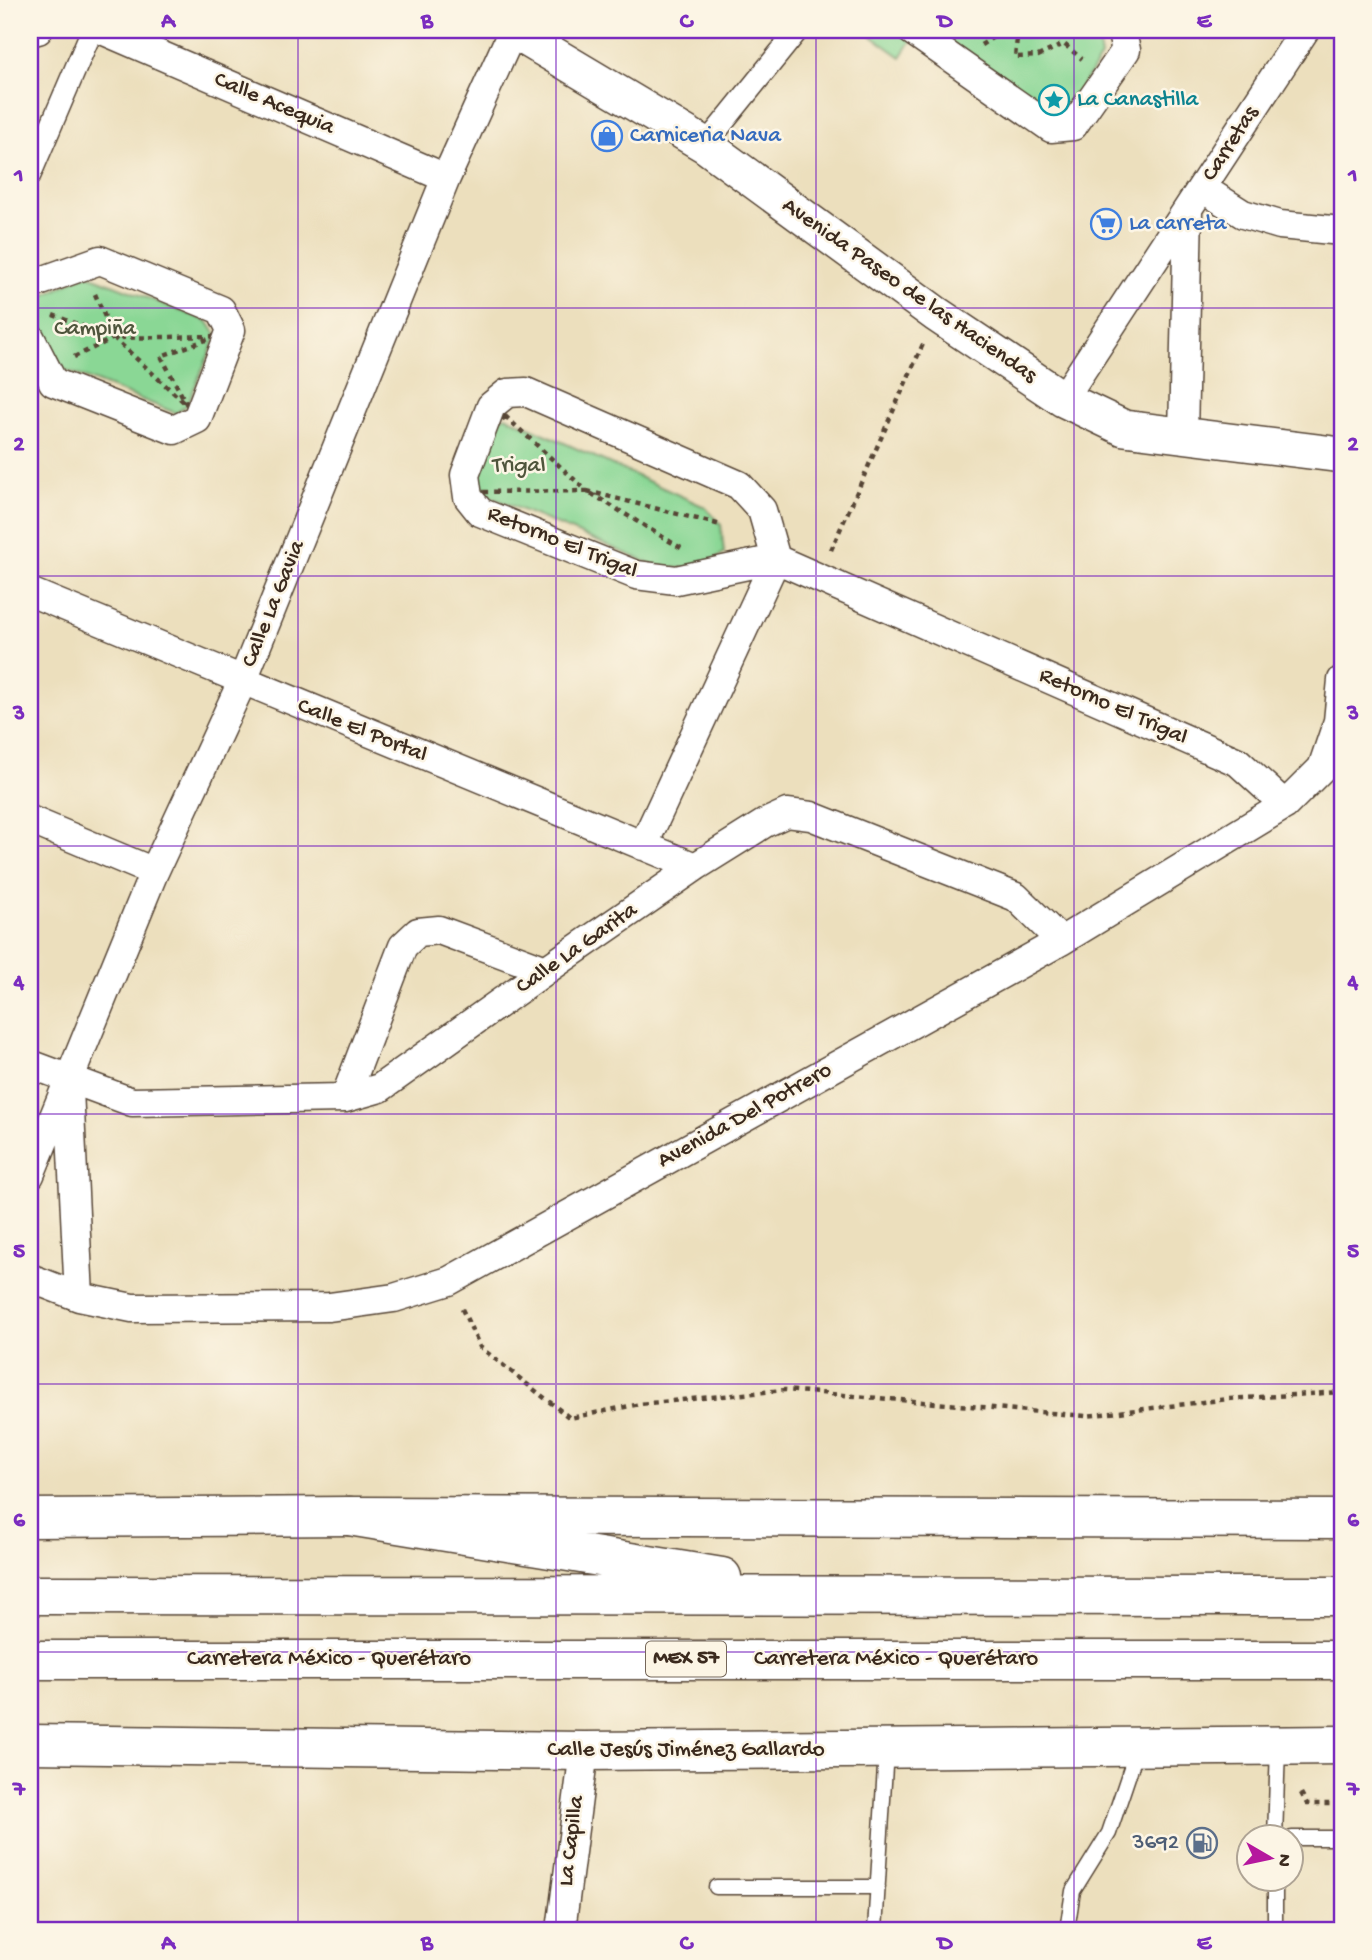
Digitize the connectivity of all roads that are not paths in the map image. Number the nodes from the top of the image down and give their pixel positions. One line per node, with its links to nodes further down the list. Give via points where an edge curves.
1 (38, 30): 8 (street)
2 (92, 30): 11 (street)
3 (102, 30): 12 (street, Calle Acequia)
4 (513, 30): 10 (street, Avenida Paseo de las Haciendas); 12 (street, Calle La Gavia)
5 (798, 30): 10 (street)
6 (911, 30): 9 (street, via 1051,128 1073,126)
7 (1305, 30): 13 (street, Carretas)
8 (30, 32)
9 (1123, 40)
10 (705, 145): 17 (street, Avenida Paseo de las Haciendas, via 936,314)
11 (30, 175)
12 (446, 178): 23 (street, Calle La Gavia)
13 (1195, 199): 14 (street, via 1280,225); 17 (street, Carretas); 18 (street)
14 (1342, 231)
15 (30, 285): 16 (street, via 100,260 221,310 231,330 197,419 174,430 53,382)
16 (30, 338)
17 (1063, 399): 18 (street, Avenida Paseo de las Haciendas, via 1125,428)
18 (1183, 435): 19 (street, Avenida Paseo de las Haciendas)
19 (1342, 455)
20 (776, 559): 20 (street, Retorno El Trigal, via 762,510 739,485 526,392 507,393 491,406 465,475 468,497 480,512 636,575 676,580); 24 (street, Retorno El Trigal, via 1238,762); 26 (street)
21 (30, 592): 23 (street, Calle El Portal)
22 (1342, 680): 24 (street, Avenida Del Potrero, via 1338,721 1322,768)
23 (243, 682): 26 (street, Calle El Portal); 28 (street, Calle La Gavia)
24 (1285, 805): 29 (street, Avenida Del Potrero)
25 (30, 820): 28 (street)
26 (643, 846): 27 (street, Calle El Portal)
27 (695, 867): 29 (street, Calle La Garita, via 787,813 811,816 1016,897); 30 (street, Calle La Garita)
28 (154, 872): 32 (street, Calle La Gavia)
29 (1061, 940): 36 (street, Avenida Del Potrero, via 449,1281 394,1298 329,1307 132,1308)
30 (546, 970): 33 (street, Calle La Garita, via 380,1088); 33 (street, via 439,930 418,932 403,946)
31 (30, 1064): 32 (street, Calle La Garita)
32 (69, 1080): 33 (street, Calle La Garita, via 132,1102); 34 (street, Calle La Gavia); 36 (street)
33 (345, 1098)
34 (30, 1175)
35 (30, 1278): 36 (street, Avenida Del Potrero)
36 (79, 1297)
37 (349, 1516): 38 (main road); 39 (main road); 41 (main road)
38 (30, 1518)
39 (1342, 1519)
40 (30, 1595): 41 (main road)
41 (838, 1596): 42 (main road)
42 (1342, 1596)
43 (30, 1660): 44 (main road, Carretera México - Querétaro / MEX 57)
44 (1342, 1660)
45 (30, 1744): 50 (main road, Calle Jesús Jiménez Gallardo)
46 (1278, 1745): 47 (main road, Calle Jesús Jiménez Gallardo); 48 (main road, Calle Jesús Jiménez Gallardo); 51 (lane)
47 (1342, 1745)
48 (1139, 1746): 49 (main road, Calle Jesús Jiménez Gallardo); 59 (lane, via 1109,1833 1073,1891)
49 (886, 1749): 50 (main road, Calle Jesús Jiménez Gallardo); 55 (lane)
50 (584, 1751): 57 (street, La Capilla)
51 (1275, 1824)
52 (1306, 1838): 53 (lane)
53 (1342, 1838)
54 (716, 1887): 55 (lane)
55 (878, 1887): 58 (lane)
56 (1275, 1894): 60 (lane)
57 (561, 1930)
58 (876, 1930)
59 (1067, 1930)
60 (1275, 1930)

